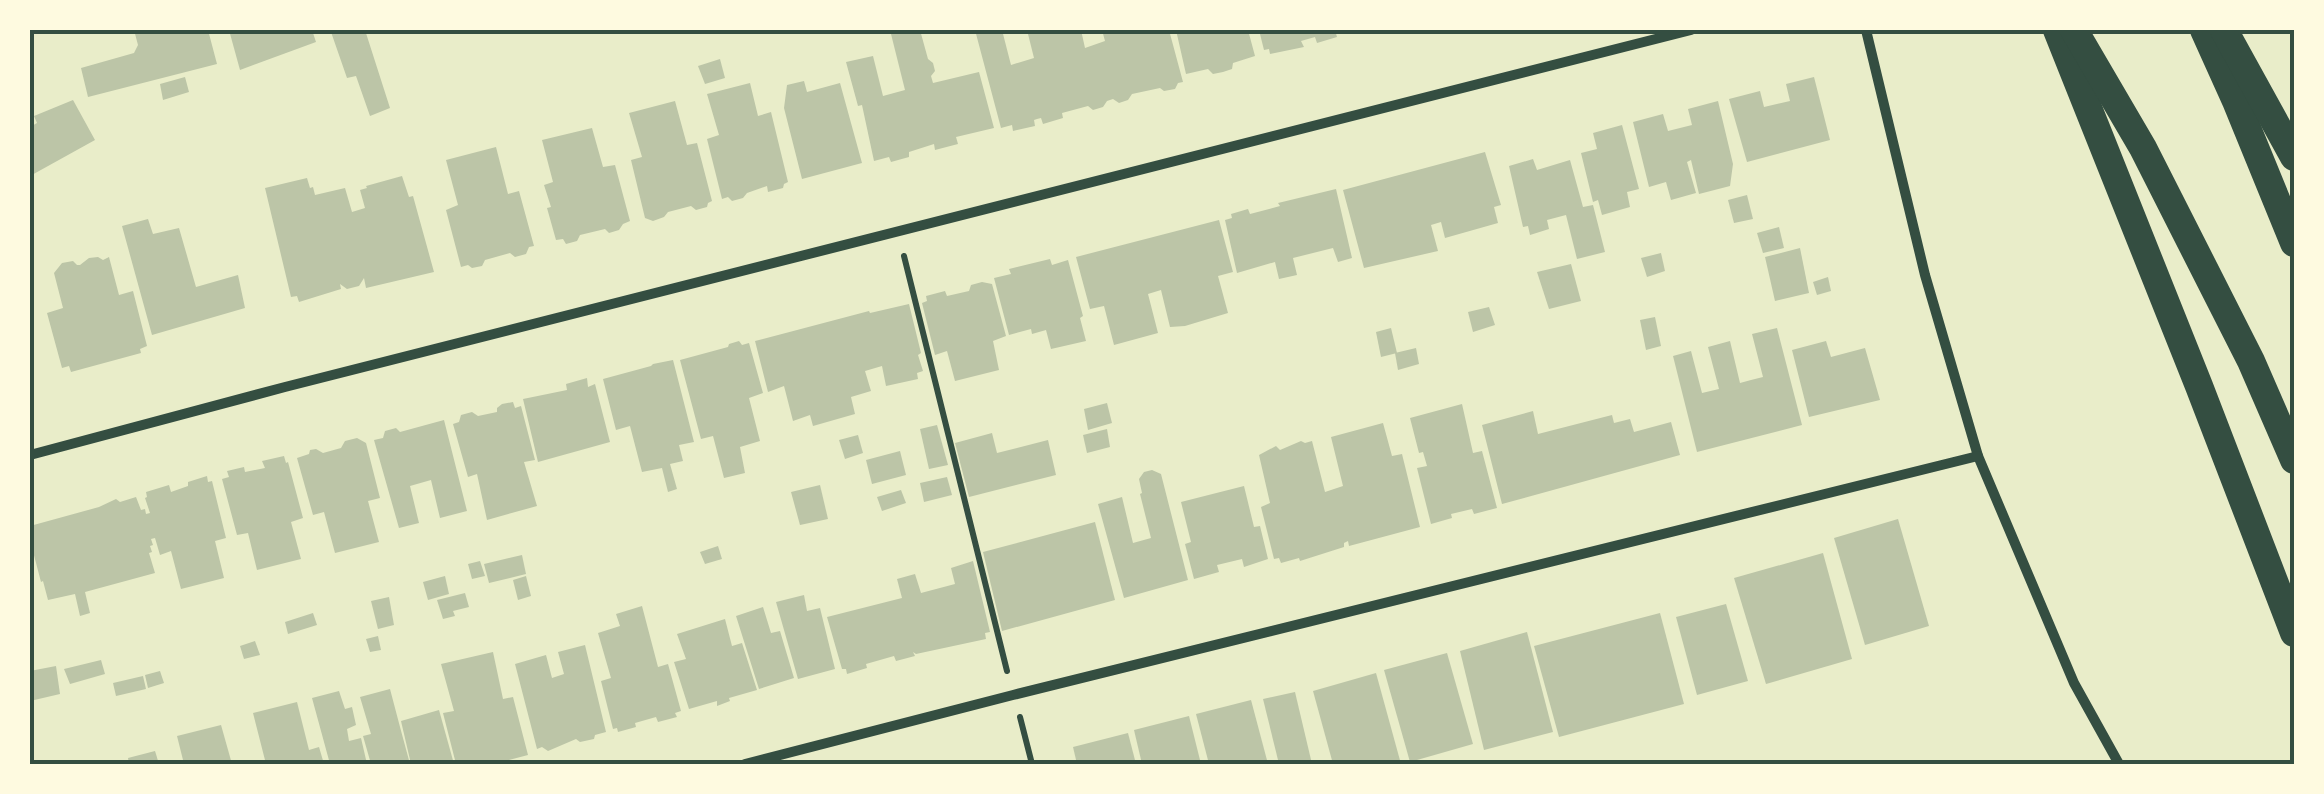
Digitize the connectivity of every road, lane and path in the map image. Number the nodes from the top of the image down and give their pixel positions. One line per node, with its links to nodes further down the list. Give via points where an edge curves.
1 (1690, 30): 7 (street)
2 (1866, 30): 12 (street, via 1925,275)
3 (2057, 30): 14 (highway)
4 (2074, 30): 13 (highway, via 2143,148)
5 (2204, 30): 10 (highway)
6 (2224, 30): 8 (highway)
7 (1668, 33): 9 (street)
8 (2294, 157)
9 (899, 232): 11 (street); 15 (path)
10 (2294, 243)
11 (30, 455)
12 (1978, 456): 15 (street); 18 (street, via 2074,683)
13 (2294, 460)
14 (2294, 633)
15 (1013, 694): 16 (street); 17 (path)
16 (745, 764)
17 (1032, 764)
18 (2118, 764)

